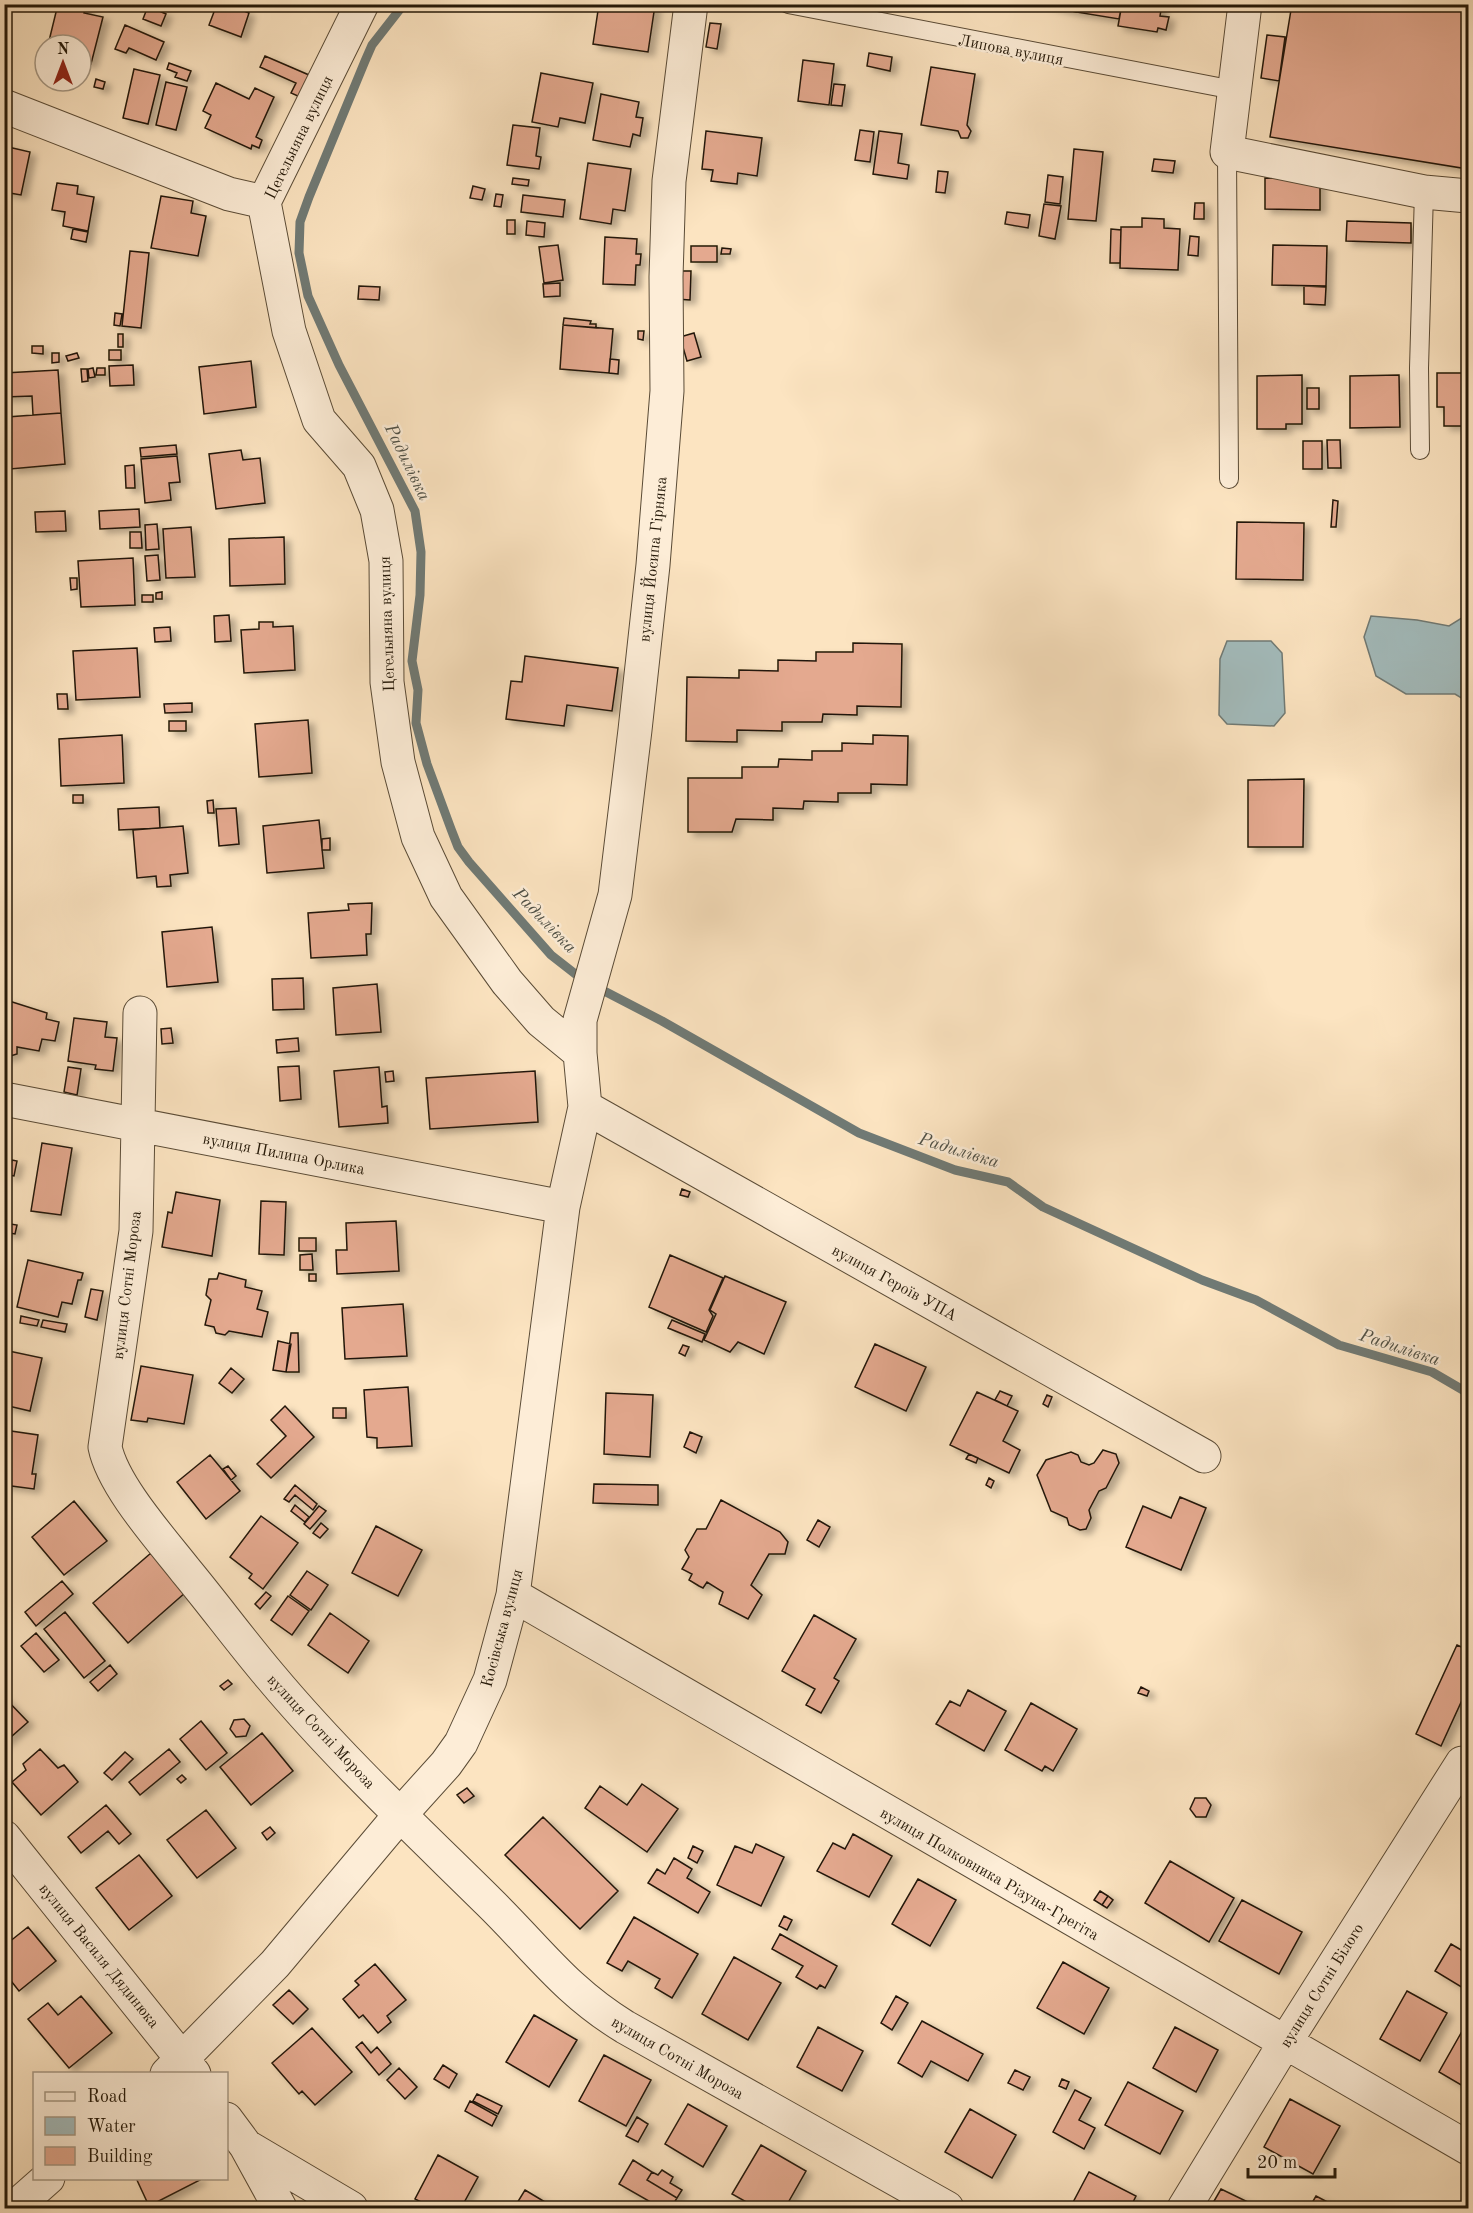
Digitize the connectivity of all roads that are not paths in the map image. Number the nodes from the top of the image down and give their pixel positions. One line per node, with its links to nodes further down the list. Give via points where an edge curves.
1 (362, 4): 10 (street, Цегельняна вулиця)
2 (691, 4): 14 (street, вулиця Йосипа Гірняка, via 669,181 667,391 653,565 615,895 585,996)
3 (788, 4): 5 (lane, Липова вулиця)
4 (1245, 4): 5 (street)
5 (1234, 90): 7 (street)
6 (4, 106): 10 (street, via 229,194)
7 (1227, 152): 8 (street); 12 (lane)
8 (1424, 192): 9 (street); 11 (lane)
9 (1468, 196)
10 (264, 202): 14 (street, Цегельняна вулиця, via 289,331 319,420 359,466 377,510 386,561 387,682 398,762 418,837 446,897 507,982 541,1021)
11 (1420, 450)
12 (1229, 479)
13 (140, 1013): 17 (street, вулиця Сотні Мороза)
14 (580, 1053): 16 (street, вулиця Йосипа Гірняка)
15 (4, 1099): 17 (street, вулиця Пилипа Орлика)
16 (585, 1107): 18 (street, Косівська вулиця); 19 (street, вулиця Героїв УПА)
17 (139, 1125): 18 (street, вулиця Пилипа Орлика); 22 (street, вулиця Сотні Мороза, via 136,1231 105,1430 107,1455 137,1507 273,1679)
18 (563, 1207): 20 (street, Косівська вулиця)
19 (1204, 1456)
20 (513, 1595): 22 (street, Косівська вулиця, via 490,1680 461,1743); 24 (street, вулиця Полковника Різуна-Грегіта)
21 (1462, 1763): 24 (street, вулиця Сотні Білого)
22 (400, 1815): 25 (street, Косівська вулиця); 33 (street, вулиця Сотні Мороза, via 491,1903 544,1962 603,2014)
23 (4, 1837): 25 (street, вулиця Василя Дядинюка)
24 (1284, 2044): 28 (street, вулиця Полковника Різуна-Грегіта); 34 (street, вулиця Сотні Білого)
25 (182, 2068)
26 (228, 2122): 27 (street)
27 (246, 2146): 31 (street); 32 (street)
28 (1468, 2148)
29 (46, 2180): 30 (street)
30 (14, 2208)
31 (280, 2208)
32 (351, 2208)
33 (947, 2208)
34 (1184, 2208)

